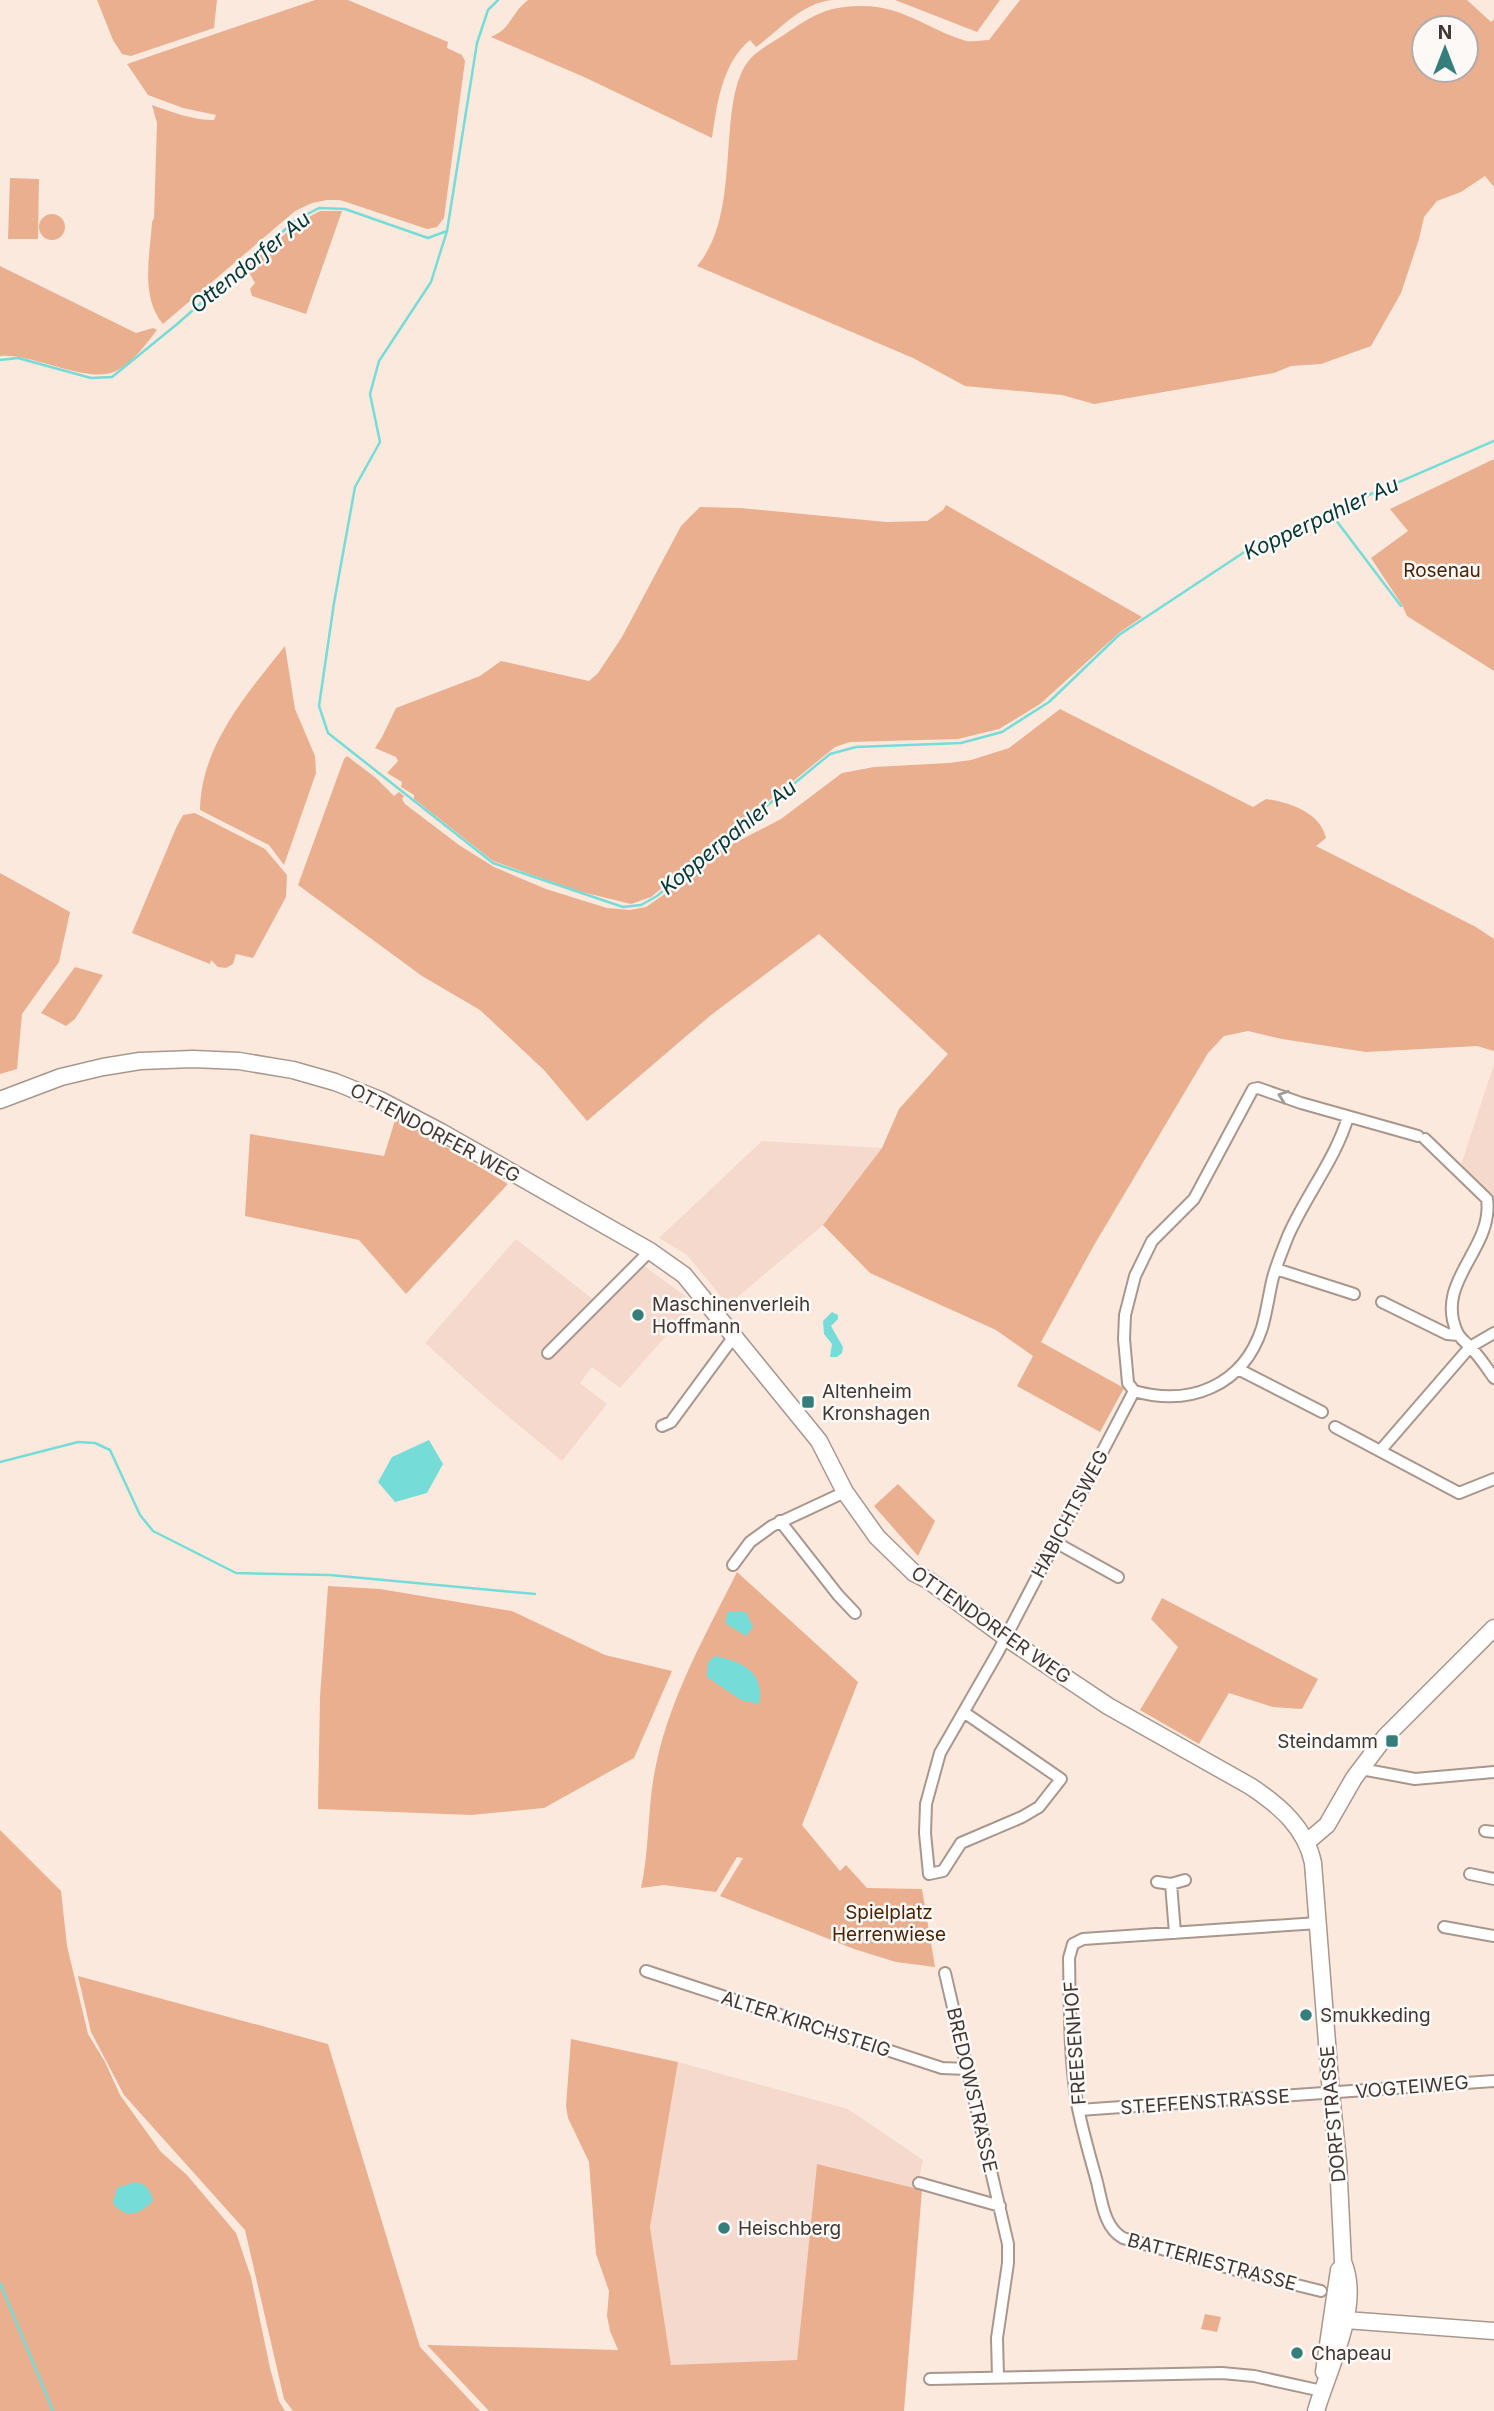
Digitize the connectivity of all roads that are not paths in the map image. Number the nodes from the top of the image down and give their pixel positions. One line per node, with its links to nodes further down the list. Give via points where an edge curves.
1 (0, 1100): 3 (main road, OTTENDORFER WEG, via 61,1077 140,1061 218,1059 293,1070 380,1100)
2 (1348, 1117): 4 (street, via 1341,1141 1299,1213); 9 (street, via 1422,1138 1487,1199 1494,1216 1488,1240 1452,1306); 14 (street, one-way to 14, via 1254,1089 1194,1199 1152,1241 1135,1276 1124,1339 1128,1383)
3 (650, 1251): 8 (main road, OTTENDORFER WEG, via 684,1275); 11 (street)
4 (1276, 1269): 5 (street); 12 (street, via 1261,1330)
5 (1354, 1294)
6 (1382, 1302): 9 (street, via 1447,1335)
7 (1494, 1334): 10 (street)
8 (735, 1335): 16 (street, via 671,1422); 20 (main road, OTTENDORFER WEG, via 819,1440)
9 (1458, 1335): 10 (street)
10 (1470, 1347): 13 (street); 18 (street)
11 (548, 1353)
12 (1238, 1369): 14 (street, via 1189,1396); 15 (street)
13 (1494, 1378)
14 (1134, 1391): 22 (street, HABICHTSWEG)
15 (1322, 1412)
16 (662, 1426)
17 (1335, 1427): 18 (street)
18 (1380, 1451): 19 (street, via 1459,1493)
19 (1494, 1479)
20 (845, 1492): 21 (street); 27 (main road, OTTENDORFER WEG, via 877,1537 914,1573)
21 (780, 1521): 23 (street, via 750,1542); 25 (street)
22 (1055, 1542): 24 (street); 27 (street, HABICHTSWEG)
23 (733, 1565)
24 (1118, 1577)
25 (855, 1613)
26 (1494, 1628): 29 (main road, via 1385,1737)
27 (1005, 1637): 28 (street, HABICHTSWEG); 31 (main road, OTTENDORFER WEG, via 1108,1706 1270,1798)
28 (965, 1713): 28 (street, HABICHTSWEG, via 940,1753 931,1780 925,1833 929,1874 943,1871 961,1843 1040,1807 1061,1779)
29 (1361, 1769): 30 (street, via 1415,1779); 31 (main road, via 1327,1825)
30 (1494, 1772)
31 (1307, 1842): 37 (main road, DORFSTRASSE)
32 (1471, 1874): 33 (street)
33 (1494, 1879)
34 (1185, 1880): 36 (street)
35 (1157, 1882): 36 (street)
36 (1171, 1884): 39 (street)
37 (1318, 1923): 39 (street); 45 (main road, DORFSTRASSE)
38 (1444, 1927): 40 (street)
39 (1175, 1933): 46 (street, FREESENHOF, via 1083,1939 1073,1944 1069,1958 1071,2046)
40 (1494, 1936)
41 (646, 1971): 43 (street, ALTER KIRCHSTEIG, via 942,2068)
42 (945, 1973): 43 (street, BREDOWSTRASSE)
43 (967, 2069): 48 (street, BREDOWSTRASSE)
44 (1494, 2081): 45 (street, VOGTEIWEG)
45 (1331, 2094): 46 (street, STEFFENSTRASSE); 51 (main road, DORFSTRASSE, via 1347,2272)
46 (1079, 2110): 49 (street, FREESENHOF)
47 (919, 2183): 48 (street, BREDOWSTRASSE)
48 (1000, 2206): 53 (street, BREDOWSTRASSE, via 1008,2263 999,2317)
49 (1109, 2224): 50 (street, BATTERIESTRASSE, via 1123,2238)
50 (1321, 2291)
51 (1339, 2320): 52 (main road); 55 (main road, DORFSTRASSE, via 1333,2369)
52 (1494, 2331)
53 (998, 2377): 54 (street); 55 (street, via 1222,2373)
54 (930, 2379)
55 (1323, 2386): 56 (main road, DORFSTRASSE)
56 (1316, 2411)

